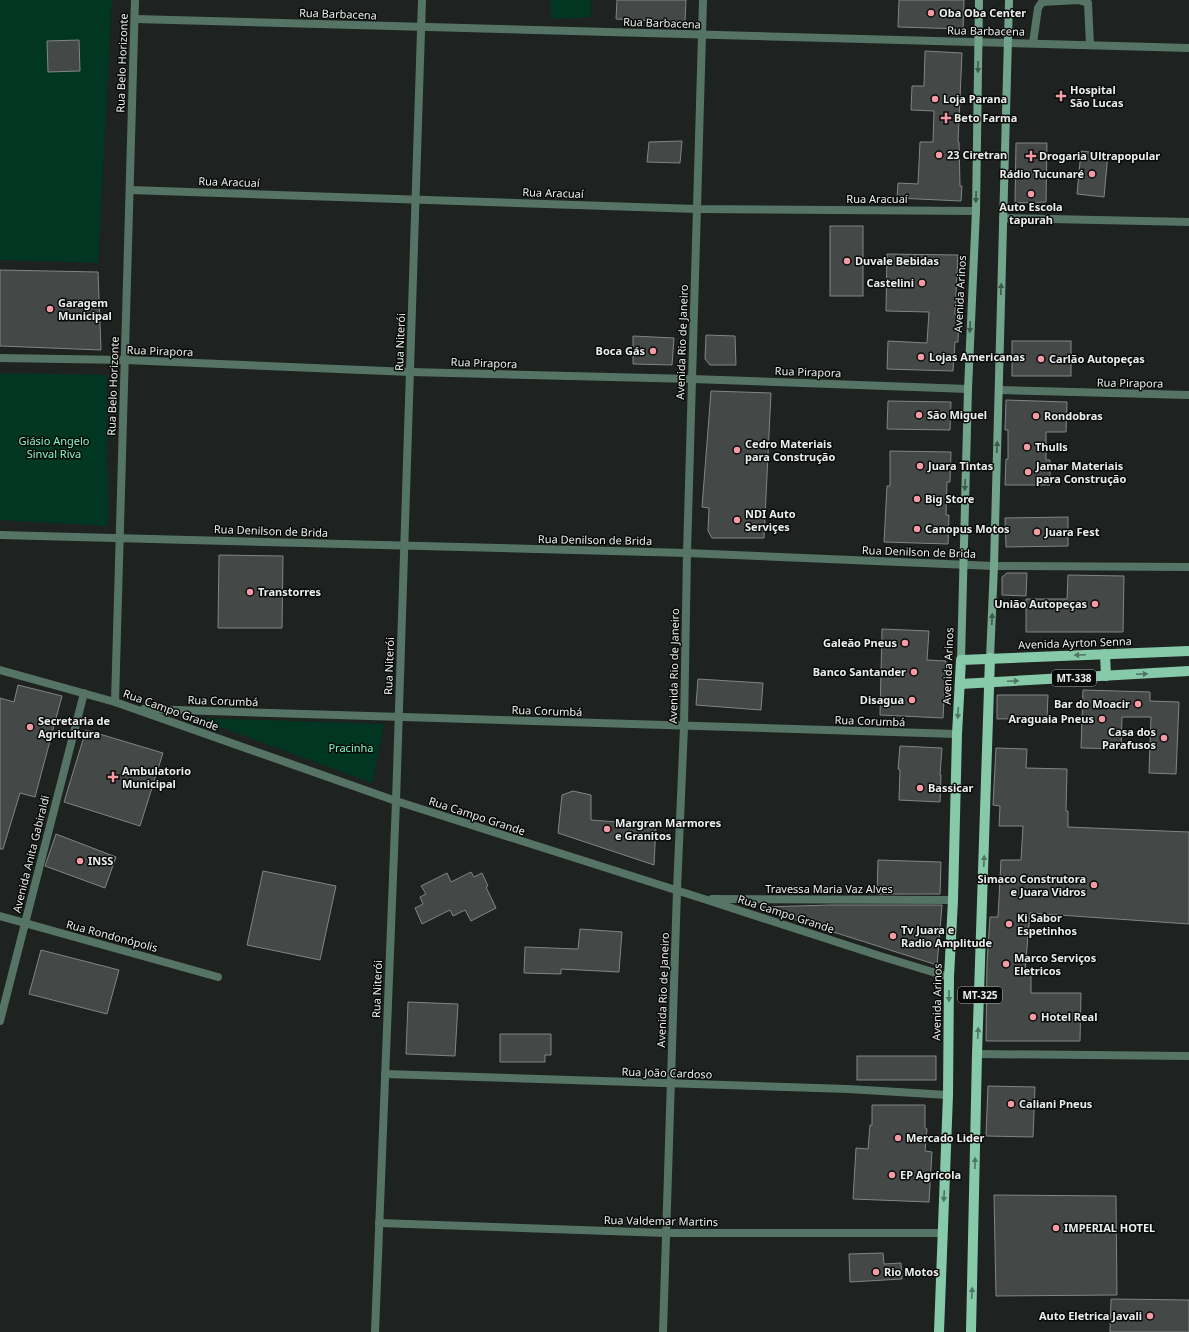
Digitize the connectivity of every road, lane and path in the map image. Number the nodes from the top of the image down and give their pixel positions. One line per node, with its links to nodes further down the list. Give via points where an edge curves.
1 (135, 0): 6 (street, Rua Belo Horizonte)
2 (422, 0): 7 (street, Rua Niterói)
3 (703, 0): 8 (street, Avenida Rio de Janeiro)
4 (979, 0): 9 (main road, Avenida Arinos / MT-325)
5 (1009, 0): 10 (main road, MT-325)
6 (135, 19): 7 (street, Rua Barbacena); 14 (street, Rua Belo Horizonte)
7 (421, 27): 8 (street, Rua Barbacena); 15 (street, Rua Niterói)
8 (702, 35): 9 (street, Rua Barbacena); 16 (street, Avenida Rio de Janeiro)
9 (978, 42): 10 (street, Rua Barbacena); 17 (main road, Avenida Arinos / MT-325, one-way to 17)
10 (1008, 43): 11 (street, Rua Barbacena); 18 (main road, MT-325)
11 (1033, 43): 12 (street, Rua Barbacena); 12 (street, via 1038,8 1042,2 1080,0 1088,3)
12 (1090, 45): 13 (street, Rua Barbacena)
13 (1189, 48)
14 (130, 190): 15 (street, Rua Aracuaí); 21 (street, Rua Belo Horizonte)
15 (415, 199): 16 (street, Rua Aracuaí); 22 (street, Rua Niterói)
16 (697, 209): 17 (street, Rua Aracuaí); 23 (street, Avenida Rio de Janeiro)
17 (976, 211): 24 (main road, Avenida Arinos / MT-325, one-way to 24)
18 (1003, 218): 19 (street); 25 (main road, MT-325, one-way to 18)
19 (1189, 222)
20 (0, 358): 21 (street, Rua Pirapora)
21 (125, 360): 22 (street, Rua Pirapora); 28 (street, Rua Belo Horizonte)
22 (410, 372): 23 (street, Rua Pirapora); 29 (street, Rua Niterói)
23 (692, 379): 24 (street, Rua Pirapora); 30 (street, Avenida Rio de Janeiro)
24 (968, 389): 31 (main road, Avenida Arinos / MT-325, one-way to 31)
25 (999, 390): 26 (street, Rua Pirapora); 32 (main road, MT-325, one-way to 25)
26 (1189, 395)
27 (0, 535): 28 (street, Rua Denilson de Brida)
28 (120, 538): 29 (street, Rua Denilson de Brida); 44 (street, Rua Belo Horizonte)
29 (404, 546): 30 (street, Rua Denilson de Brida); 46 (street, Rua Niterói)
30 (687, 553): 31 (street, Rua Denilson de Brida); 47 (street, Avenida Rio de Janeiro)
31 (962, 565): 32 (street, Rua Denilson de Brida); 37 (main road, Avenida Arinos / MT-325)
32 (994, 566): 33 (street, Rua Denilson de Brida); 36 (main road, MT-325, one-way to 32)
33 (1189, 567)
34 (1189, 651): 35 (main road, Avenida Ayrton Senna / MT-338)
35 (1105, 654): 36 (main road, Avenida Ayrton Senna / MT-338, one-way to 36); 40 (main road)
36 (990, 658): 37 (main road, Avenida Ayrton Senna / MT-338); 41 (main road, MT-325)
37 (961, 660): 42 (main road, Avenida Arinos / MT-325)
38 (0, 670): 43 (street, Rua Campo Grande)
39 (1189, 672): 40 (main road, MT-338, one-way to 39)
40 (1106, 676): 41 (main road, MT-338, one-way to 40)
41 (990, 682): 42 (main road, MT-338); 58 (main road, MT-325, one-way to 41)
42 (960, 684): 48 (main road, Avenida Arinos / MT-325, one-way to 48)
43 (84, 693): 44 (street, Rua Campo Grande); 54 (street, Avenida Anita Gabiraldi)
44 (115, 702): 45 (street, Rua Campo Grande)
45 (135, 709): 46 (street, Rua Corumbá); 49 (street, Rua Campo Grande)
46 (398, 717): 47 (street, Rua Corumbá); 49 (street, Rua Niterói)
47 (684, 727): 48 (street, Rua Corumbá); 50 (street, Avenida Rio de Janeiro)
48 (957, 734): 52 (main road, Avenida Arinos / MT-325)
49 (396, 801): 50 (street, Rua Campo Grande); 60 (street, Rua Niterói)
50 (677, 890): 51 (street, Rua Campo Grande); 61 (street, Avenida Rio de Janeiro)
51 (704, 899): 52 (street, Travessa Maria Vaz Alves); 56 (street, Rua Campo Grande)
52 (953, 900): 56 (main road, Avenida Arinos / MT-325)
53 (0, 916): 54 (street, Rua Rondonópolis)
54 (25, 924): 55 (street, Rua Rondonópolis); 57 (street, Avenida Anita Gabiraldi)
55 (218, 977)
56 (949, 977): 62 (main road, Avenida Arinos / MT-325, one-way to 62)
57 (0, 1021)
58 (977, 1054): 59 (street); 69 (main road, MT-325, one-way to 58)
59 (1189, 1056)
60 (385, 1074): 61 (street, Rua João Cardoso); 63 (street, Rua Niterói)
61 (671, 1084): 62 (street, Rua João Cardoso, via 848,1089); 64 (street, Avenida Rio de Janeiro)
62 (948, 1095): 65 (main road, Avenida Arinos / MT-325, one-way to 65)
63 (379, 1223): 64 (street, Rua Valdemar Martins); 66 (street, Rua Niterói)
64 (666, 1233): 65 (street, Rua Valdemar Martins); 67 (street, Avenida Rio de Janeiro)
65 (942, 1233): 68 (main road, Avenida Arinos / MT-325)
66 (375, 1332)
67 (663, 1332)
68 (939, 1332)
69 (971, 1332)

